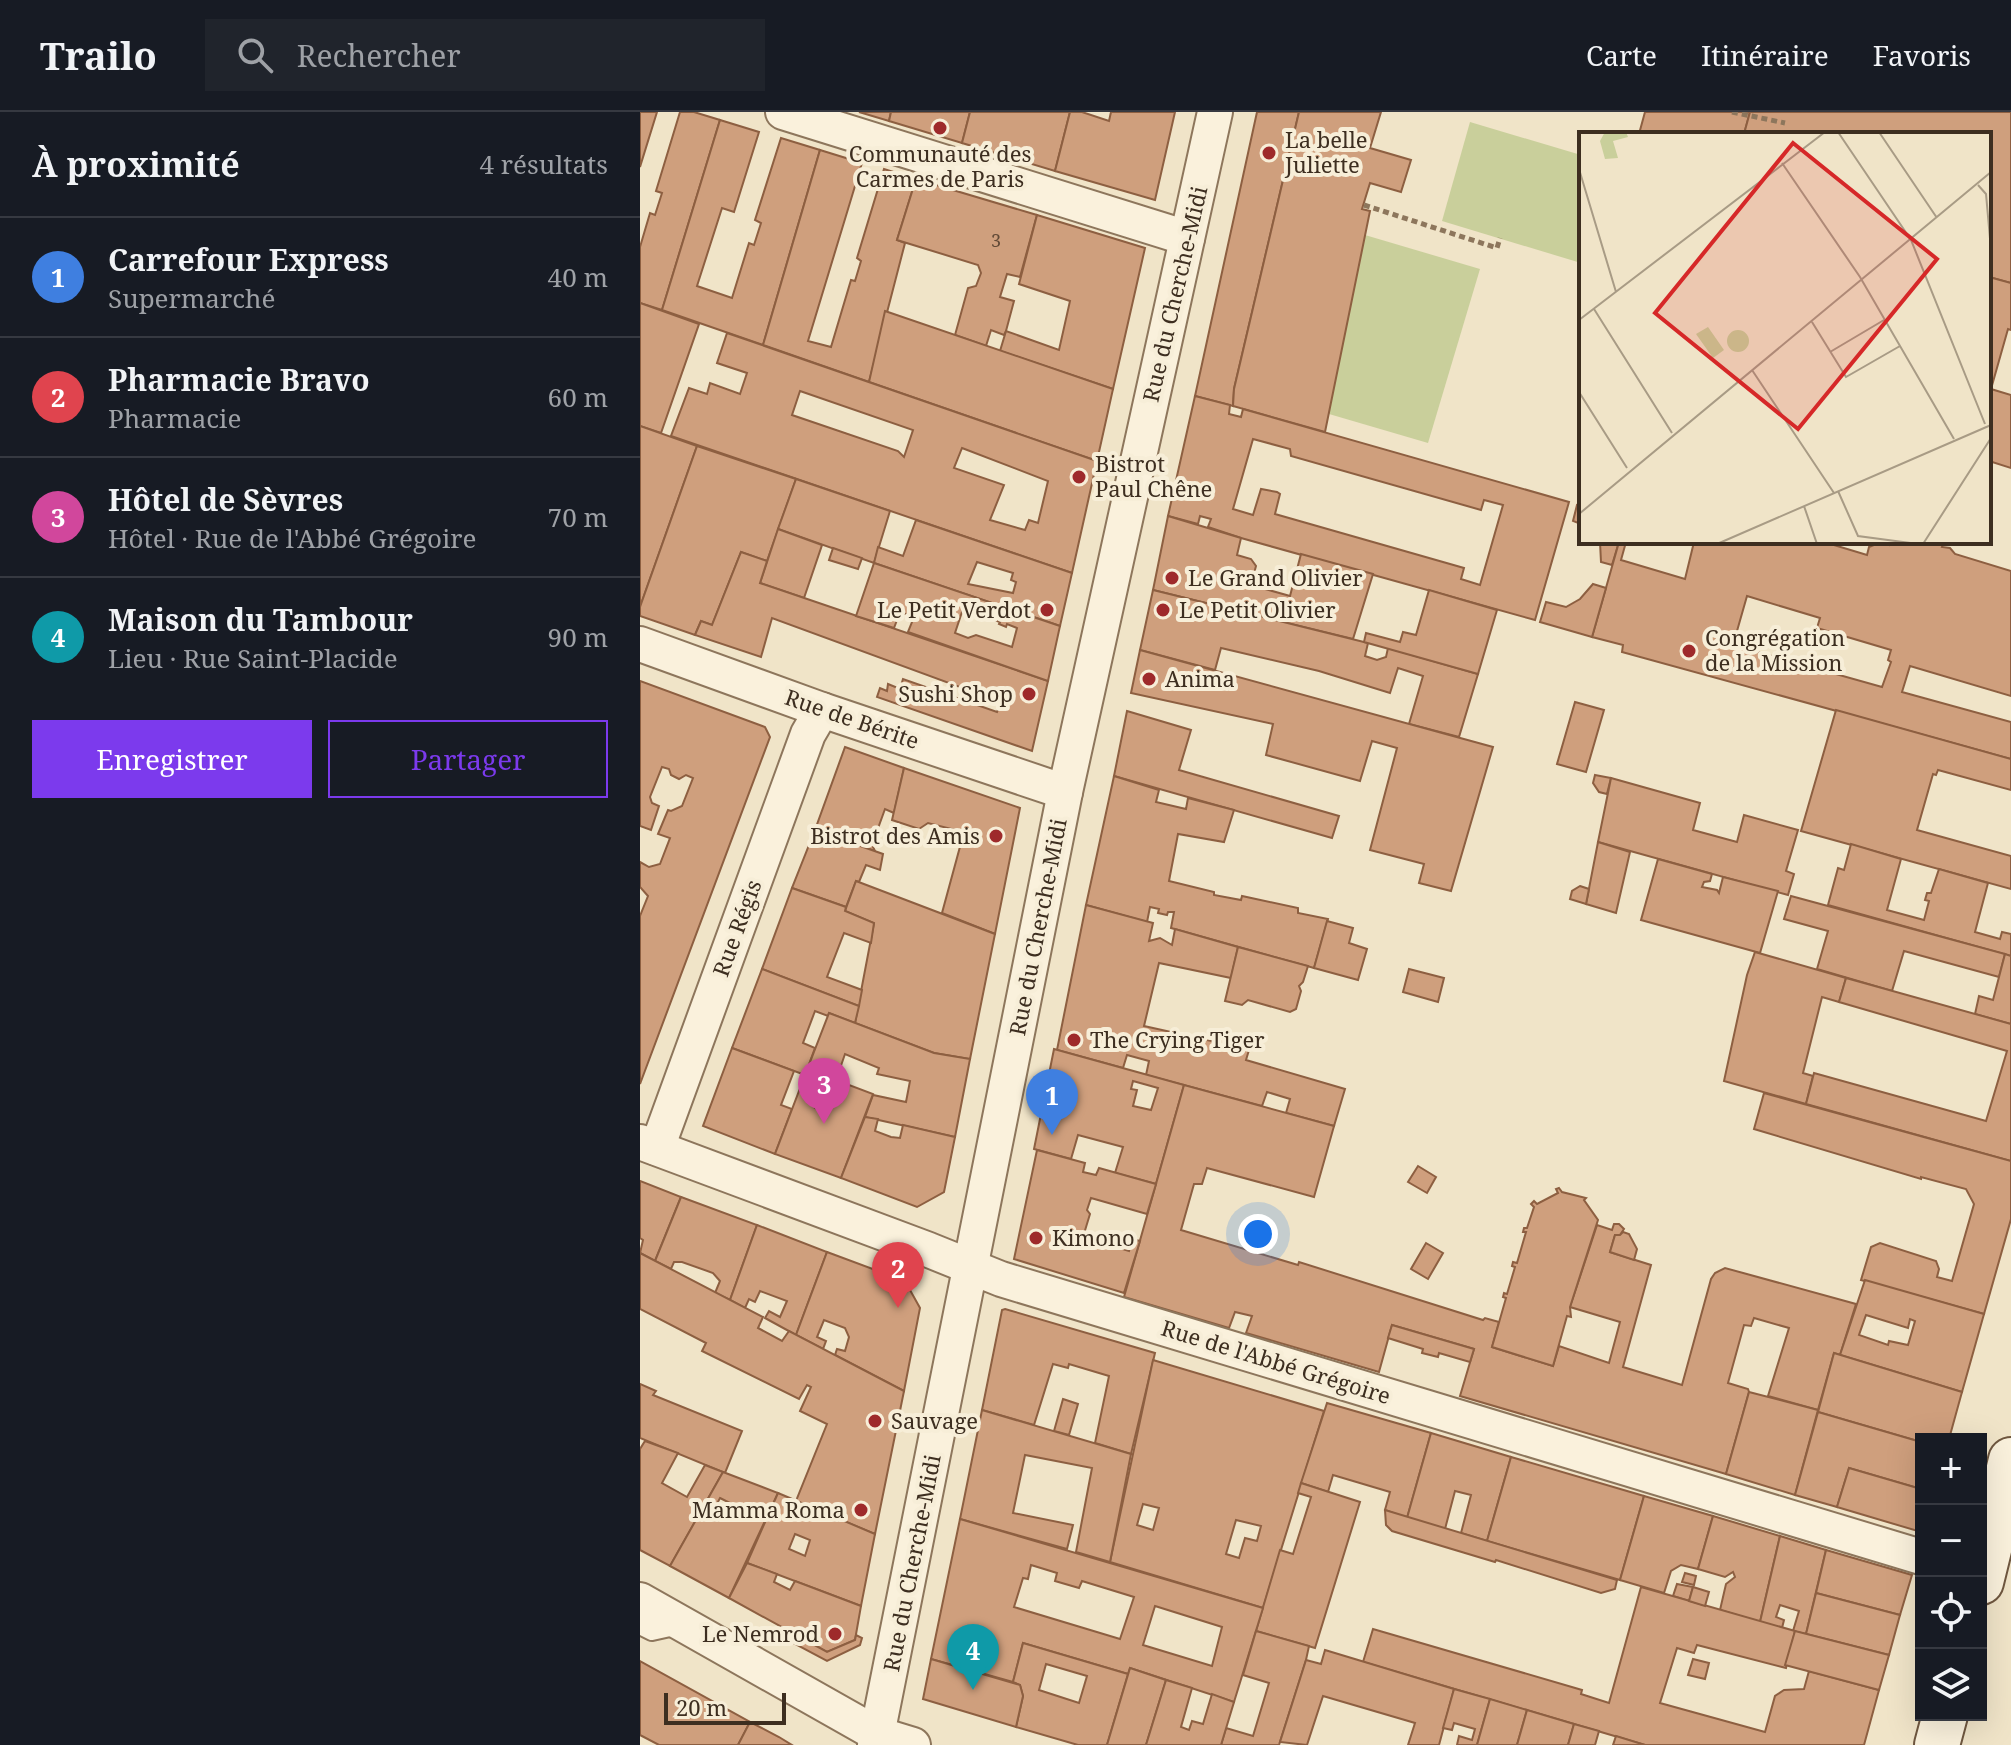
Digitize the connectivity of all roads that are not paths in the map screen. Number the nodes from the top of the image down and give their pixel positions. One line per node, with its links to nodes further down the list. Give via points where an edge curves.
1 (783, 112): 3 (street)
2 (1215, 112): 3 (street, Rue du Cherche-Midi)
3 (1187, 238): 6 (street, Rue du Cherche-Midi)
4 (640, 644): 5 (street, Rue de Bérite)
5 (822, 710): 6 (street, Rue de Bérite); 7 (street, Rue Régis, via 808,734)
6 (1065, 792): 8 (street, Rue du Cherche-Midi)
7 (648, 1145): 8 (street, Rue de l'Abbé Grégoire)
8 (970, 1267): 10 (street, Rue de l'Abbé Grégoire); 16 (street, Rue du Cherche-Midi)
9 (2011, 1460): 11 (main road)
10 (1915, 1555)
11 (1987, 1557)
12 (640, 1600): 13 (street)
13 (685, 1625): 14 (lane, via 652,1632); 16 (street)
14 (640, 1626)
15 (1943, 1721): 18 (main road)
16 (876, 1740): 17 (street)
17 (913, 1745)
18 (1937, 1745)

